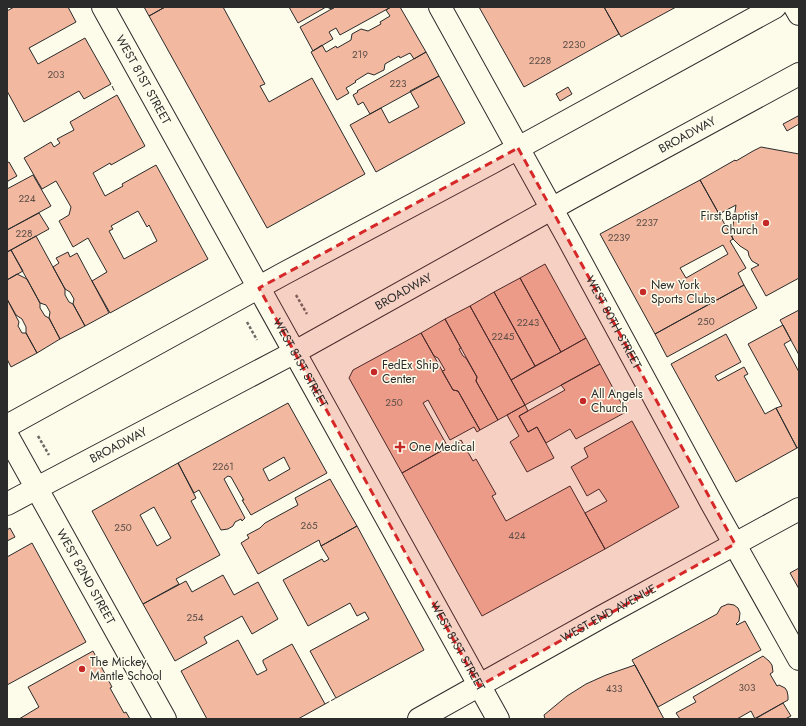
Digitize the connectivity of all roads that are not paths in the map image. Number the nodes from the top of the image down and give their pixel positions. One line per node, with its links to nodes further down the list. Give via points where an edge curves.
1 (103, 7): 9 (street, WEST 81ST STREET)
2 (440, 7): 7 (street, WEST 80TH STREET)
3 (775, 7): 7 (street)
4 (795, 7): 5 (street)
5 (799, 14)
6 (799, 74): 8 (street, BROADWAY)
7 (518, 148): 8 (street, WEST 80TH STREET); 9 (street)
8 (552, 209): 10 (street, BROADWAY); 16 (street, WEST 80TH STREET)
9 (259, 288): 10 (street, WEST 81ST STREET); 11 (street)
10 (295, 352): 13 (street, BROADWAY); 18 (street, WEST 81ST STREET)
11 (7, 426)
12 (7, 435): 13 (street, WEST 82ND STREET)
13 (36, 488): 14 (street, BROADWAY); 19 (street, WEST 82ND STREET)
14 (7, 504)
15 (799, 508): 16 (street, WEST END AVENUE)
16 (734, 544): 17 (street, WEST 80TH STREET); 18 (street, WEST END AVENUE)
17 (799, 659)
18 (479, 686): 20 (street, WEST END AVENUE); 21 (street, WEST 81ST STREET)
19 (165, 719)
20 (419, 719)
21 (498, 719)

